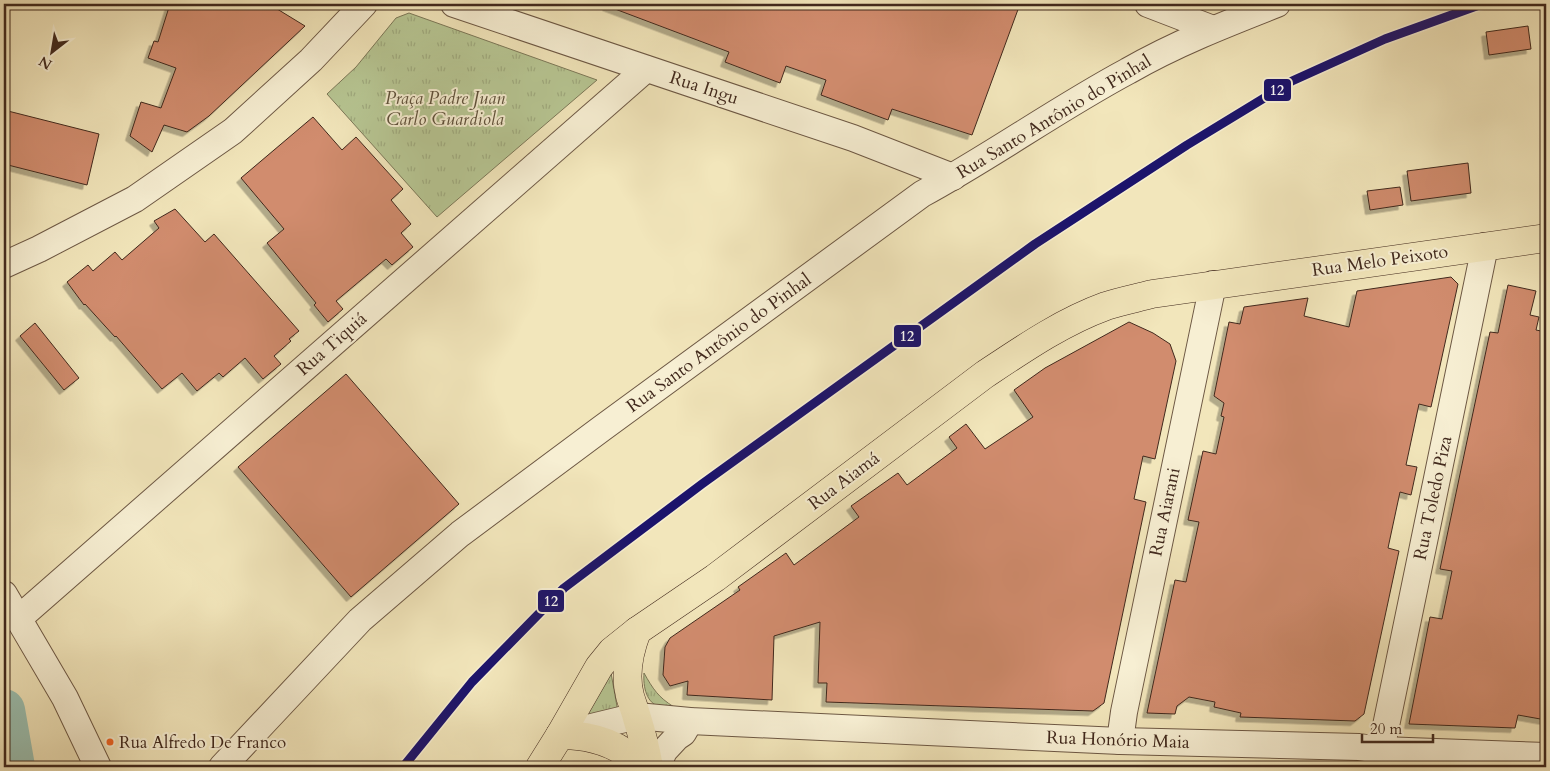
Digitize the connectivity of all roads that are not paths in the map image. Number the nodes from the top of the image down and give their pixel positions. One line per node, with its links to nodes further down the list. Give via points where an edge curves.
1 (364, 4): 10 (street, via 311,60 233,131 135,199)
2 (454, 4): 6 (street, Rua Ingu)
3 (1148, 4): 5 (street)
4 (1277, 4): 5 (street, Rua Santo Antônio do Pinhal)
5 (1213, 29): 7 (street, Rua Santo Antônio do Pinhal, via 1128,70)
6 (646, 69): 7 (street, Rua Ingu, via 853,138); 13 (street, Rua Tiquiá)
7 (953, 177): 22 (street, Rua Santo Antônio do Pinhal, via 922,194 460,534 360,620)
8 (1546, 238): 9 (main road, Rua Melo Peixoto)
9 (1486, 246): 11 (main road, Rua Melo Peixoto); 19 (street, Rua Toledo Piza)
10 (4, 265)
11 (1213, 284): 14 (main road, Rua Aiamá, via 1108,305 1065,324 1028,346 984,375 715,578); 18 (street, Rua Aiarani)
12 (4, 594): 13 (street)
13 (18, 619): 21 (street, via 65,698)
14 (637, 631): 15 (main road, via 628,662 628,679); 17 (main road, Rua Aiamá, via 612,651 599,667)
15 (637, 716): 16 (street, Rua Honório Maia); 17 (street, Rua Honório Maia); 25 (main road)
16 (690, 721): 18 (street, Rua Honório Maia); 26 (street, via 683,733 664,750)
17 (560, 735): 23 (main road, Rua Aiamá); 24 (main road, via 578,735 612,744)
18 (1120, 741): 19 (street, Rua Honório Maia)
19 (1381, 750): 20 (street, Rua Honório Maia)
20 (1546, 756)
21 (98, 767)
22 (222, 767)
23 (540, 767)
24 (642, 767)
25 (649, 767)
26 (657, 767)

